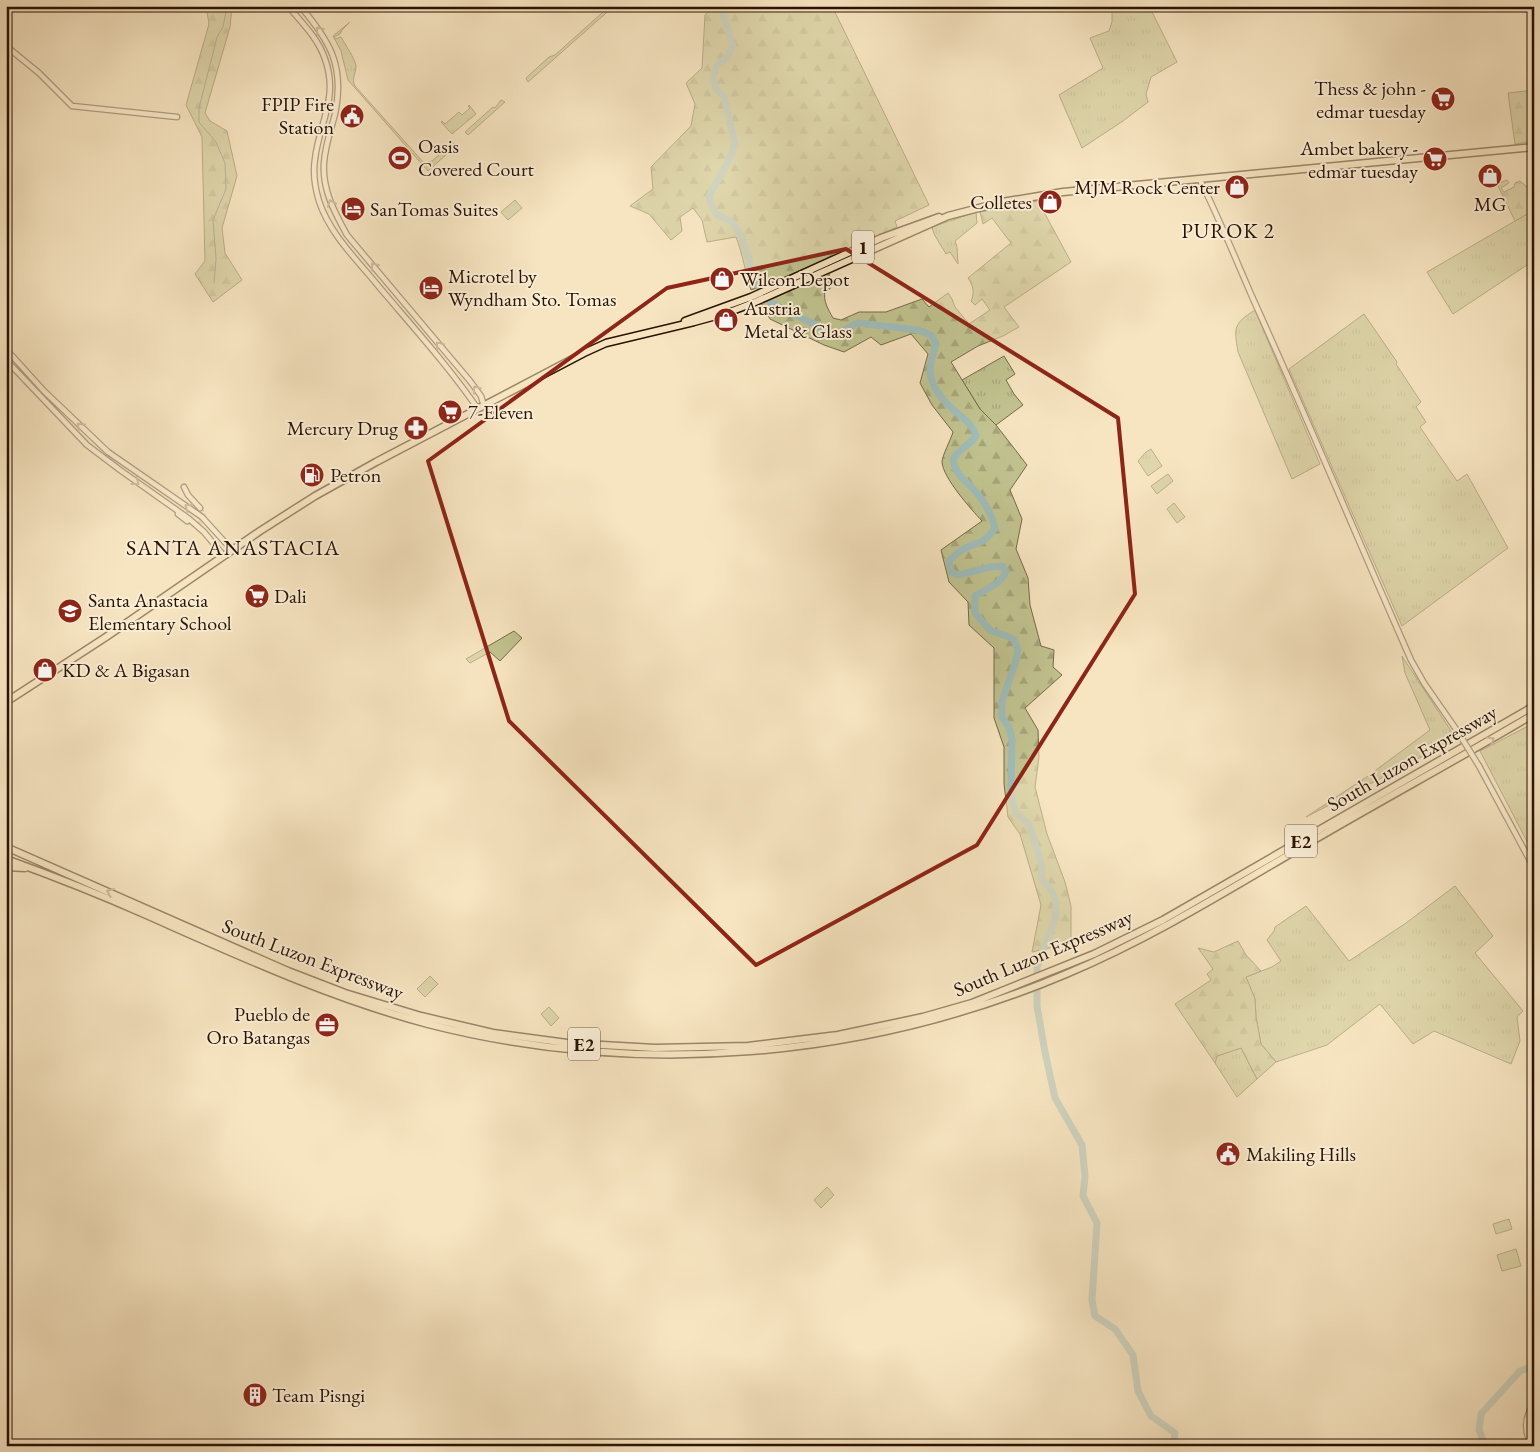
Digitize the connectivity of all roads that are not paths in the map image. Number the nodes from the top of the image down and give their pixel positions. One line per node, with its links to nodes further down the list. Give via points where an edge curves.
1 (288, 6): 3 (street)
2 (301, 8): 3 (street); 5 (street, one-way to 2, via 328,42)
3 (295, 14): 6 (street, via 316,40)
4 (6, 46): 7 (street, via 72,106)
5 (333, 56): 6 (street); 10 (street, one-way to 5, via 348,235 329,198 324,163 338,88)
6 (325, 59): 11 (street, via 330,89 315,159 319,201 335,233)
7 (177, 117)
8 (1534, 148): 9 (highway, 1)
9 (1200, 180): 16 (highway, 1, via 1043,195 948,216 727,313 599,346); 31 (street, bridge, via 1411,660 1458,732)
10 (391, 287): 11 (street); 16 (street, one-way to 10, via 481,396 470,381)
11 (384, 293): 16 (street)
12 (6, 349): 14 (street)
13 (6, 360): 15 (street)
14 (44, 391): 15 (street); 21 (street, one-way to 14, via 202,517 108,452)
15 (39, 396): 18 (street, one-way to 18, via 88,445)
16 (481, 407): 23 (highway, 1, via 327,489)
17 (184, 487): 19 (street)
18 (169, 504): 20 (street); 22 (street)
19 (200, 508)
20 (187, 521)
21 (218, 534): 22 (street); 23 (street)
22 (210, 540): 24 (street)
23 (232, 550): 24 (highway, 1)
24 (224, 556): 25 (highway, 1)
25 (6, 702)
26 (1534, 706): 33 (highway, South Luzon Expressway / E2, via 1163,920)
27 (1534, 714): 33 (highway, South Luzon Expressway / E2, one-way to 27, via 1065,975 1164,926)
28 (6, 848): 33 (highway, South Luzon Expressway / E2, one-way to 28, via 923,1017 872,1028 748,1046 656,1048 567,1043 493,1033 345,993)
29 (6, 859): 32 (highway, South Luzon Expressway / E2)
30 (6, 867): 32 (highway)
31 (1534, 868)
32 (33, 869): 33 (highway, South Luzon Expressway / E2, via 344,998 427,1023 495,1038 589,1051 655,1055 796,1047 925,1022)
33 (1021, 988)
34 (1534, 1404): 35 (street, via 1527,1413 1526,1425)
35 (1532, 1446)

